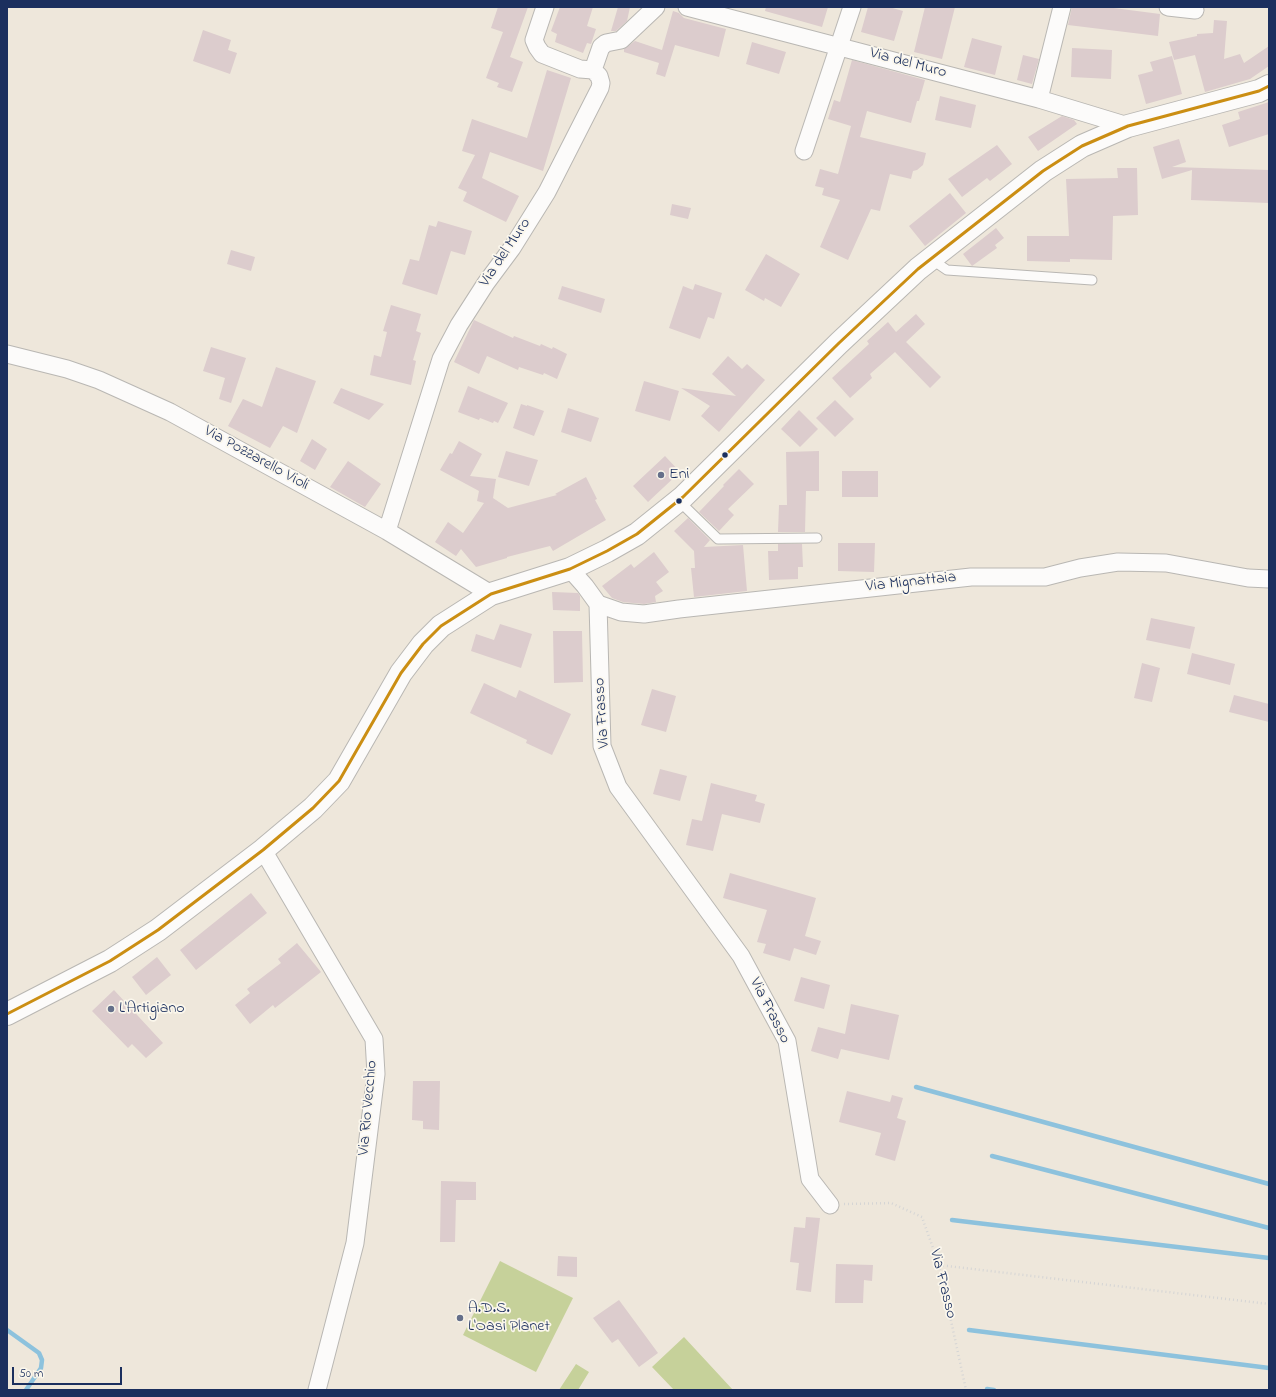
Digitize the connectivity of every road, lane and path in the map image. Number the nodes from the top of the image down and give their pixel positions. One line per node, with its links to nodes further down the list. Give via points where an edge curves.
1 (545, 7): 9 (street, via 534,40 542,54 580,69)
2 (656, 7): 9 (street, via 622,40 606,43 601,47)
3 (687, 7): 8 (street, Via del Muro)
4 (852, 7): 8 (street)
5 (1062, 7): 11 (street)
6 (1168, 7): 7 (street)
7 (1195, 10)
8 (839, 46): 11 (street, Via del Muro); 13 (street)
9 (593, 70): 18 (street, Via del Muro, via 599,76 600,88 547,192 459,325 441,359)
10 (1269, 86): 12 (street, via 1259,91)
11 (1039, 99): 12 (street, Via del Muro)
12 (1128, 126): 14 (street, via 1082,146 1044,171)
13 (804, 151)
14 (931, 258): 15 (lane, via 947,270); 17 (street, via 839,343)
15 (1092, 280)
16 (7, 354): 18 (street, Via Pozzarello Violi, via 99,380 170,412)
17 (679, 501): 19 (lane, via 718,539); 20 (street, via 637,534)
18 (387, 531): 22 (street, Via Pozzarello Violi)
19 (817, 538)
20 (570, 569): 22 (street); 23 (street)
21 (1269, 579): 23 (street, Via Mignattaia, via 1248,578 1166,563 1118,562 1045,577 971,576 644,614 621,612)
22 (491, 594): 24 (street, via 441,626 423,644 401,673 338,781 313,808)
23 (598, 604): 26 (street, Via Frasso, via 602,746 618,788 741,956 787,1041 810,1179)
24 (263, 850): 25 (street, via 158,930 110,961); 29 (street, Via Rio Vecchio, via 374,1039 376,1074 355,1243)
25 (7, 1014)
26 (830, 1205): 27 (path, Via Frasso, via 891,1203 922,1217)
27 (939, 1265): 28 (path); 30 (path, Via Frasso)
28 (1269, 1304)
29 (317, 1390)
30 (966, 1390)

